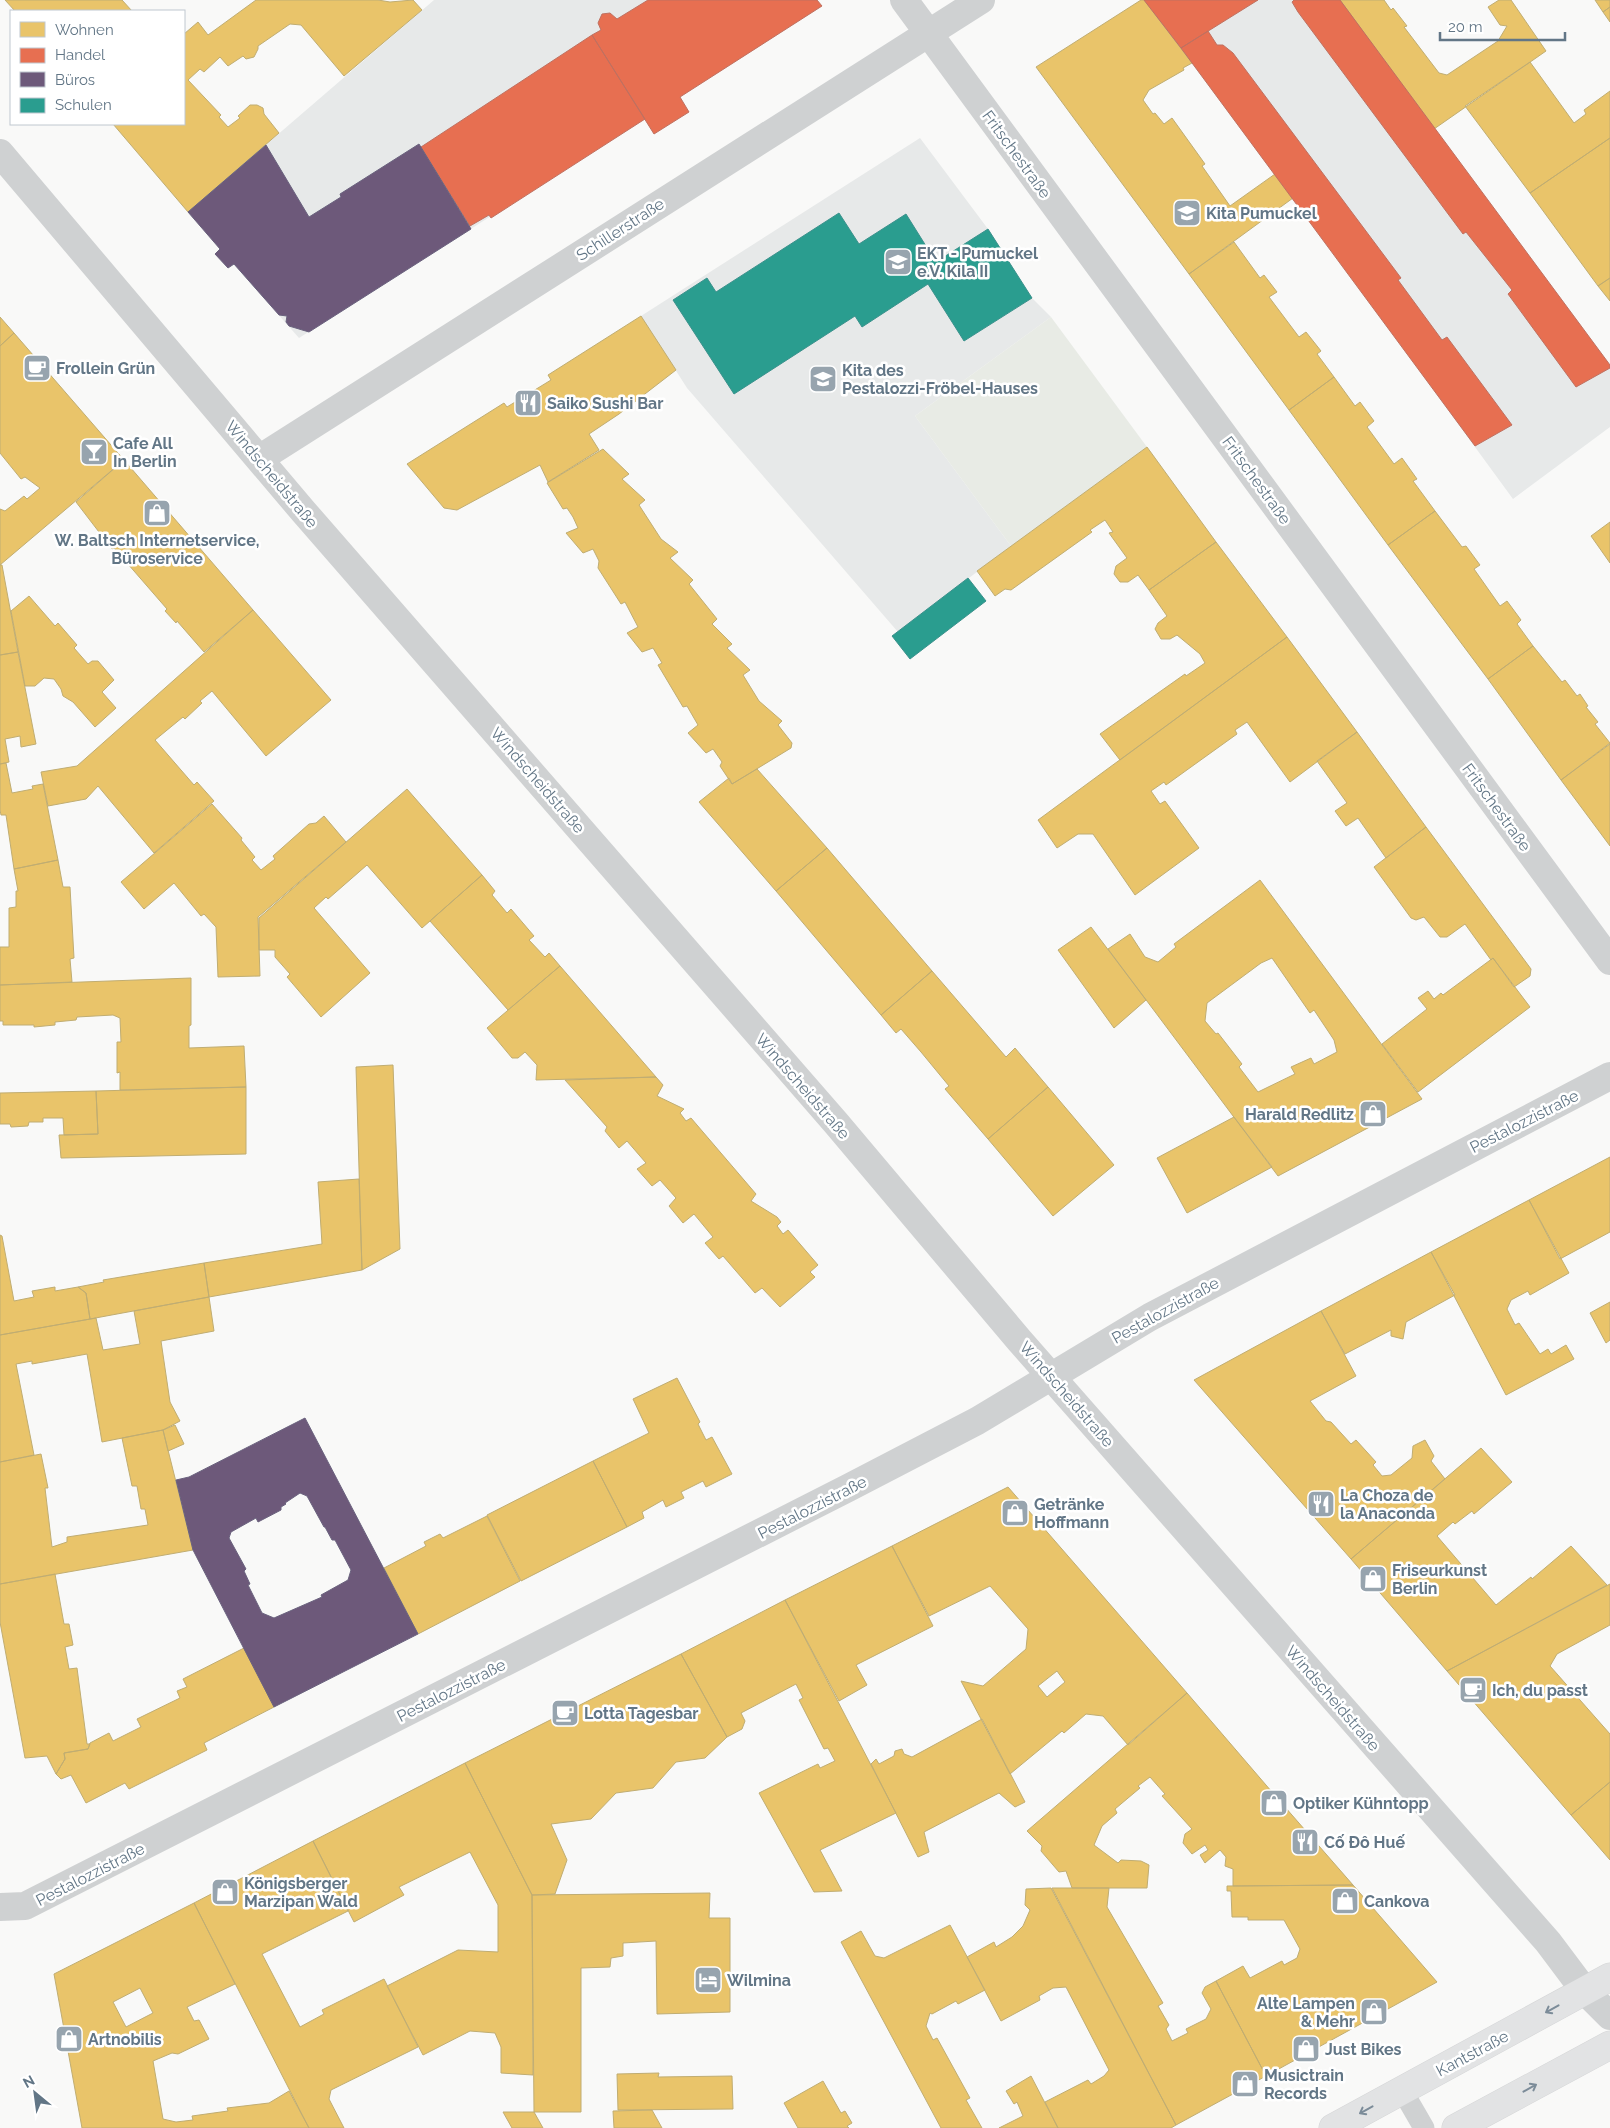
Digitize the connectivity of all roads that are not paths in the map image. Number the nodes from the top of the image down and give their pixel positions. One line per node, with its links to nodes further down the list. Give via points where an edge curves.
1 (904, 0): 3 (street, Fritschestraße)
2 (981, 0): 3 (street, Schillerstraße)
3 (928, 33): 5 (street, Schillerstraße); 6 (street, Fritschestraße)
4 (0, 153): 5 (street, Windscheidstraße)
5 (259, 458): 8 (street, Windscheidstraße, via 836,1122)
6 (1610, 961)
7 (1610, 1076): 8 (street, Pestalozzistraße, via 1150,1317)
8 (1052, 1377): 9 (street, Pestalozzistraße, via 977,1421 848,1488 26,1906); 11 (street, Windscheidstraße, via 1548,1942)
9 (0, 1907)
10 (1610, 1977): 11 (main road, Kantstraße)
11 (1584, 1990): 12 (street, Windscheidstraße); 14 (main road, Kantstraße, one-way to 14)
12 (1610, 2016)
13 (1610, 2045): 17 (main road, one-way to 13)
14 (1402, 2090): 15 (main road, Kantstraße, one-way to 15); 16 (lane)
15 (1333, 2128)
16 (1424, 2128)
17 (1456, 2128)

